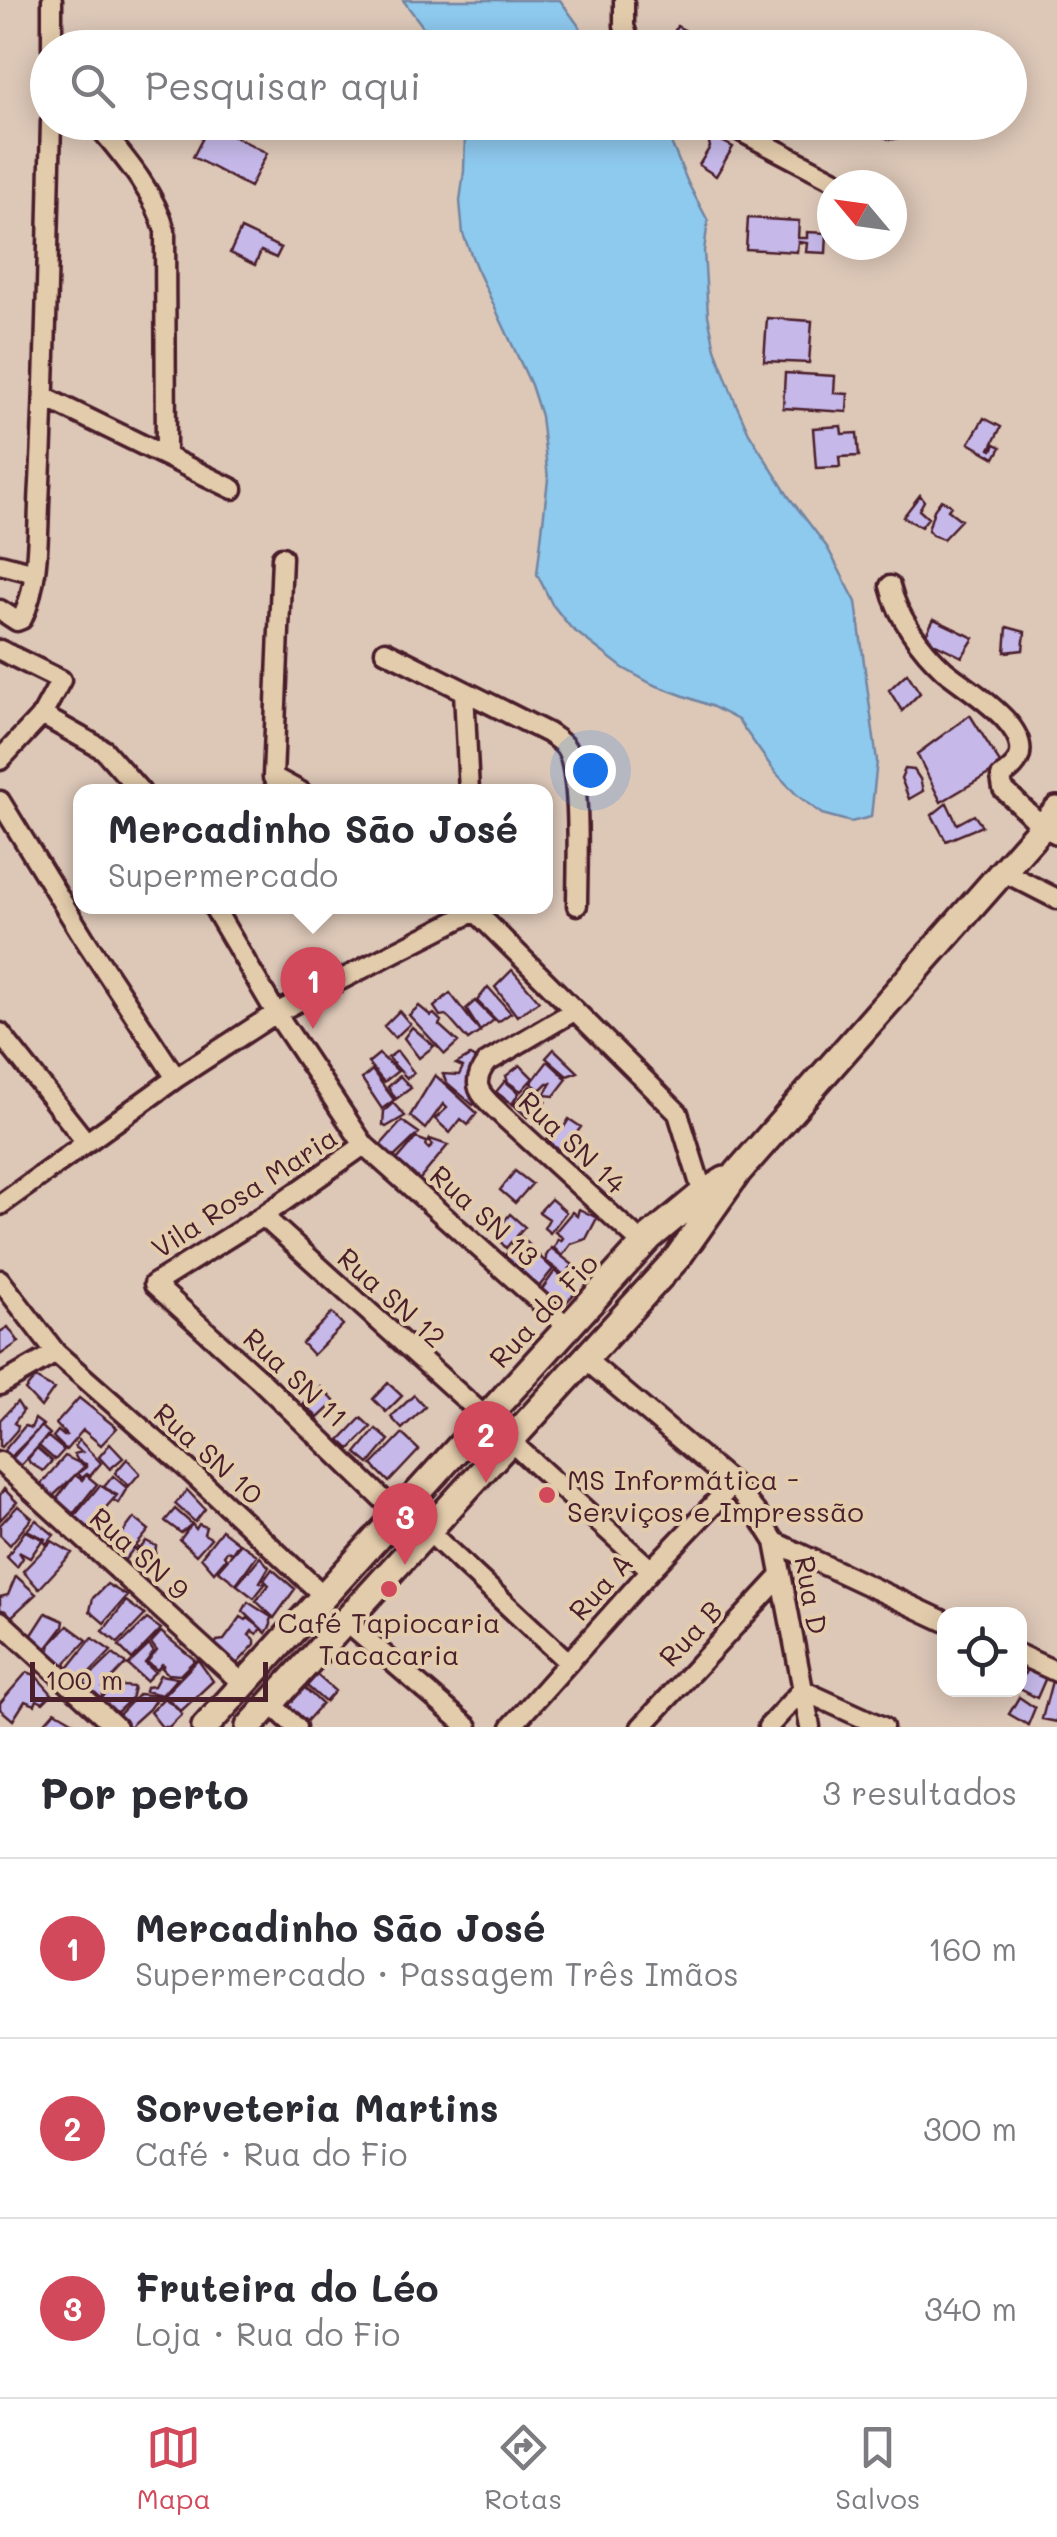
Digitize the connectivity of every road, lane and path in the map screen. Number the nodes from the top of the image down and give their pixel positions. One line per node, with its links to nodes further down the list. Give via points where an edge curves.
1 (52, 0): 3 (street)
2 (624, 0): 4 (street)
3 (52, 30)
4 (625, 30)
5 (51, 140): 9 (street)
6 (109, 140): 10 (street, via 149,193 165,232)
7 (757, 140): 8 (street)
8 (817, 171)
9 (44, 397): 10 (street); 14 (street)
10 (166, 456): 11 (street)
11 (232, 490)
12 (282, 558): 23 (street, via 272,777)
13 (0, 564): 14 (street)
14 (34, 573): 16 (street, via 22,619)
15 (890, 586): 26 (street, via 894,604 925,649 1012,728 1021,748 1015,766 1001,776 1002,789)
16 (0, 610)
17 (0, 650): 20 (street, via 60,680)
18 (385, 651): 19 (street)
19 (464, 691): 24 (street); 29 (street, via 548,733 568,751)
20 (42, 715): 21 (street); 22 (street, via 104,750)
21 (0, 760)
22 (134, 784)
23 (285, 784)
24 (469, 784)
25 (0, 801): 36 (street)
26 (1052, 824): 27 (street, Rua do Fio)
27 (1004, 872): 28 (street); 39 (street, Rua do Fio)
28 (1057, 899)
29 (577, 905)
30 (218, 914): 34 (street, Rua SN 13)
31 (462, 914): 34 (street)
32 (479, 914): 33 (street)
33 (574, 1011): 39 (street, via 678,1113); 42 (street, Rua SN 14, via 486,1062 477,1084)
34 (276, 1013): 36 (street); 38 (street, Rua SN 13)
35 (0, 1034): 37 (street)
36 (176, 1078): 37 (street)
37 (86, 1142): 40 (street)
38 (364, 1146): 41 (street, Vila Rosa Maria); 45 (street, Rua SN 13)
39 (706, 1203): 42 (street, Rua do Fio); 47 (street, Rua do Fio, via 678,1257)
40 (0, 1204)
41 (263, 1216): 44 (street, Vila Rosa Maria); 49 (street, Rua SN 12)
42 (644, 1245): 45 (street, Rua do Fio)
43 (0, 1280): 46 (street, Rua SN 10)
44 (154, 1284): 53 (street, Rua SN 11)
45 (568, 1327): 49 (street, Rua do Fio)
46 (56, 1353): 48 (street); 58 (street, Rua SN 10)
47 (585, 1359): 50 (street, Rua do Fio); 52 (street)
48 (0, 1385)
49 (485, 1417): 53 (street, Rua do Fio)
50 (510, 1442): 54 (street, Rua do Fio); 56 (street)
51 (0, 1462): 69 (street, Rua SN 9)
52 (733, 1484): 55 (street, Rua D); 56 (street, Rua A)
53 (398, 1514): 58 (street, Rua do Fio)
54 (428, 1532): 60 (street, Rua do Fio); 66 (street)
55 (775, 1542): 57 (street, Rua D); 59 (street)
56 (652, 1570): 66 (street, Rua A)
57 (780, 1577): 70 (street, Rua D); 78 (street, Rua B)
58 (324, 1596): 62 (street, Rua do Fio)
59 (937, 1618)
60 (345, 1621): 63 (street, Rua do Fio); 76 (street)
61 (0, 1622): 72 (street)
62 (299, 1622): 63 (street, via 306,1640); 64 (street, Rua do Fio)
63 (322, 1646): 67 (street, Rua do Fio)
64 (275, 1649): 67 (street, via 292,1658); 69 (street, Rua do Fio)
65 (1027, 1659): 68 (street)
66 (568, 1662): 77 (street, Rua A)
67 (298, 1672): 71 (street, Rua do Fio)
68 (1057, 1672)
69 (244, 1684): 73 (street, Rua do Fio)
70 (802, 1690): 79 (street); 80 (street, Rua D); 81 (street)
71 (270, 1704): 74 (street, Rua do Fio); 75 (street)
72 (116, 1727)
73 (205, 1727)
74 (249, 1727)
75 (296, 1727)
76 (468, 1727)
77 (510, 1727)
78 (641, 1727)
79 (768, 1727)
80 (810, 1727)
81 (882, 1727)

